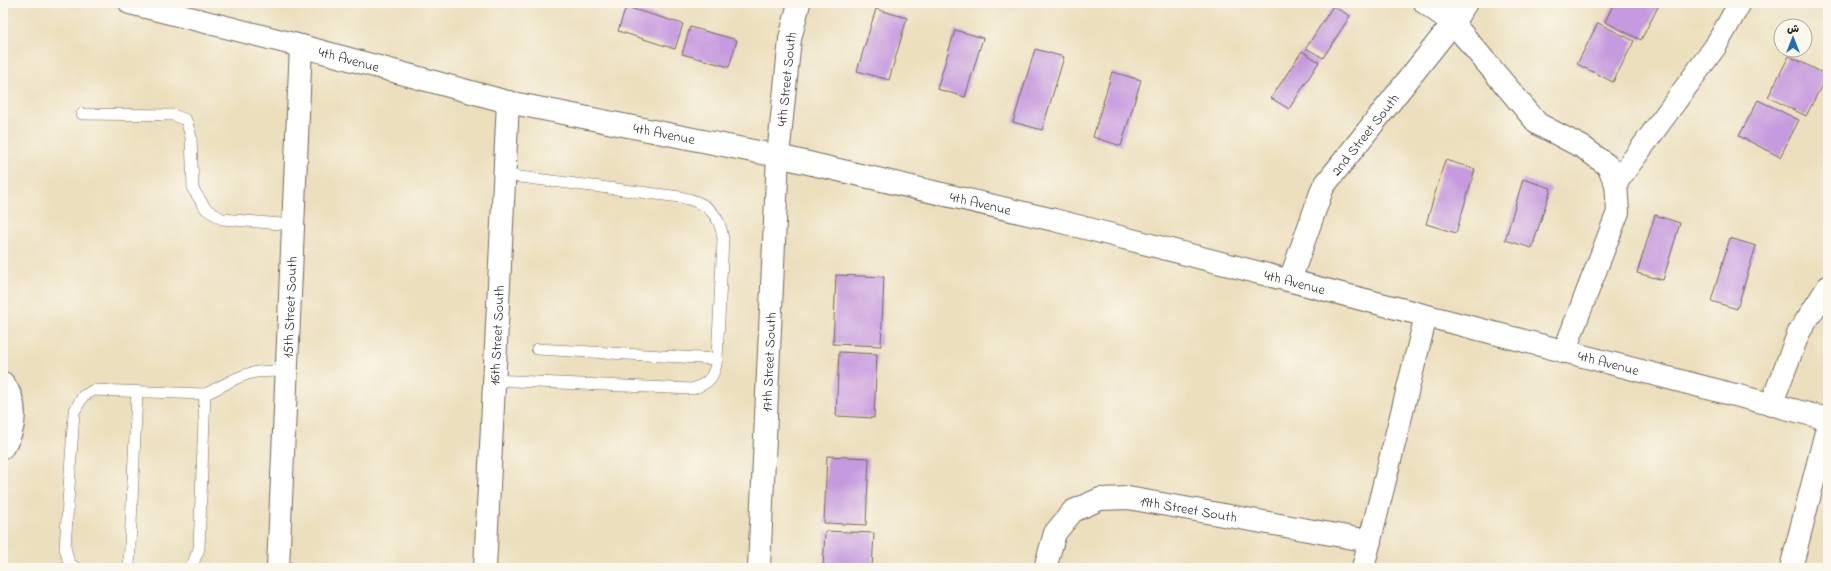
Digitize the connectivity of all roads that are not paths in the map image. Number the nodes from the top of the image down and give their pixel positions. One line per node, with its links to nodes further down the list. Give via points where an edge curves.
1 (130, 3): 7 (street, 4th Avenue)
2 (799, 3): 10 (street, 4th Street South, via 790,39)
3 (1426, 3): 6 (street)
4 (1466, 3): 6 (street, 2nd Street South)
5 (1740, 3): 12 (street, via 1715,47)
6 (1453, 23): 12 (street, via 1538,124 1584,148 1607,165); 14 (street, 2nd Street South, via 1323,187)
7 (301, 46): 8 (street, 4th Avenue); 13 (street, 15th Street South)
8 (508, 102): 10 (street, 4th Avenue); 11 (street, 16th Street South)
9 (82, 114): 13 (lane, via 173,115 186,120 191,137 193,188 206,209 222,219)
10 (778, 156): 14 (street, 4th Avenue, via 1054,220); 35 (street, 17th Street South)
11 (504, 174): 19 (lane, via 680,197 701,203 710,210 717,218 722,239); 21 (street, 16th Street South)
12 (1616, 183): 18 (street, via 1618,212)
13 (293, 225): 20 (street, 15th Street South)
14 (1290, 280): 16 (street, 4th Avenue)
15 (1828, 287): 25 (street, via 1799,332)
16 (1426, 316): 18 (street, 4th Avenue); 29 (street)
17 (537, 349): 19 (lane)
18 (1564, 352): 25 (street, 4th Avenue)
19 (717, 359): 21 (lane, via 715,372 709,380 702,386 692,388)
20 (287, 371): 24 (lane, via 250,373); 33 (street, 15th Street South)
21 (494, 380): 34 (street, 16th Street South)
22 (3, 383): 28 (street, via 13,403 14,418 11,433)
23 (137, 392): 24 (lane); 30 (lane, via 94,390 83,396 74,412 65,548 69,563); 31 (lane)
24 (205, 394): 32 (lane, via 199,549)
25 (1771, 405): 26 (street, 4th Avenue)
26 (1828, 419)
27 (1828, 424): 38 (street)
28 (3, 447)
29 (1370, 541): 36 (street, 19th Street South, via 1128,498 1100,499 1074,511 1055,532); 37 (street)
30 (76, 568)
31 (129, 568)
32 (189, 568)
33 (278, 568)
34 (485, 568)
35 (759, 568)
36 (1045, 568)
37 (1363, 568)
38 (1791, 568)

